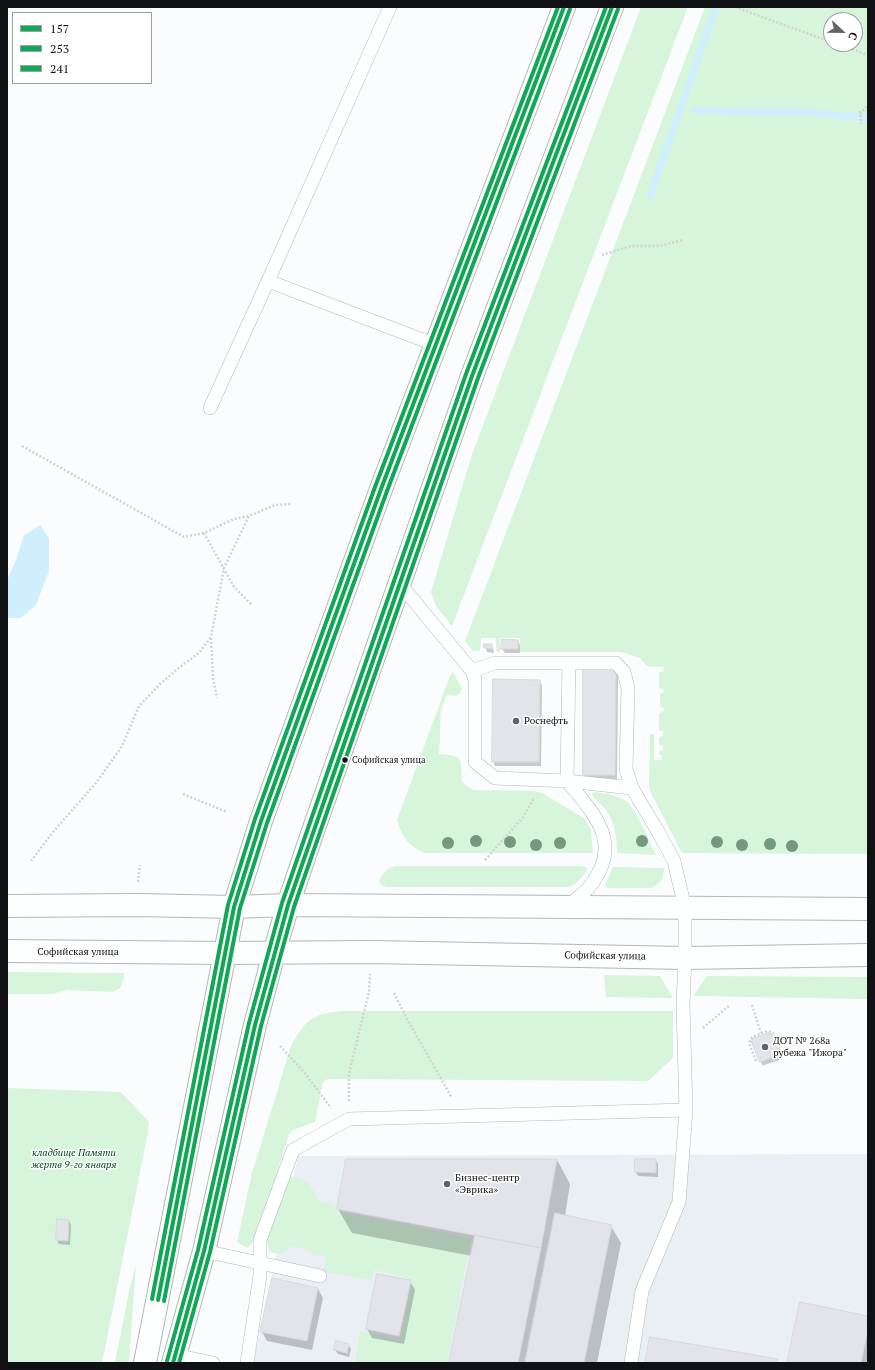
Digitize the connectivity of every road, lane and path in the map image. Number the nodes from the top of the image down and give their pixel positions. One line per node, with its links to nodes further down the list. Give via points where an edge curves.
1 (390, 7): 10 (lane)
2 (564, 7): 11 (main road)
3 (612, 7): 18 (main road, via 472,376)
4 (735, 7): 5 (path)
5 (823, 39)
6 (868, 105): 7 (path, via 860,112)
7 (861, 124)
8 (683, 240): 9 (path, via 660,246 631,246)
9 (602, 255)
10 (268, 281): 11 (lane); 12 (lane)
11 (436, 345): 35 (main road, via 378,496 261,821)
12 (210, 408)
13 (22, 446): 16 (path, via 184,537)
14 (291, 504): 15 (path, via 275,506)
15 (249, 516): 16 (path, via 234,519); 17 (path)
16 (204, 533): 17 (path)
17 (224, 568): 19 (path, via 234,587); 20 (path)
18 (400, 584): 22 (lane); 34 (main road)
19 (252, 605)
20 (211, 637): 23 (path, via 213,678); 30 (path, via 199,654 160,684 139,706 122,746 96,783)
21 (569, 663): 22 (lane, via 495,663); 25 (lane); 26 (lane, via 616,663 624,672 628,688 626,769)
22 (472, 671): 24 (lane, via 475,680 475,762 495,778)
23 (217, 698)
24 (543, 780): 25 (lane); 29 (path, via 524,816)
25 (567, 781): 26 (lane); 36 (lane, via 600,824 605,850 604,860 596,877)
26 (632, 788): 37 (lane, via 674,861)
27 (183, 794): 28 (path)
28 (227, 812)
29 (485, 860)
30 (31, 861)
31 (140, 865): 32 (path)
32 (138, 884)
33 (7, 906): 35 (main road)
34 (288, 906): 35 (main road); 36 (main road); 41 (main road)
35 (234, 907): 40 (main road)
36 (567, 907): 37 (main road)
37 (685, 908): 38 (main road); 43 (lane)
38 (868, 909)
39 (7, 951): 40 (main road, Софийская улица)
40 (225, 953): 41 (main road, Софийская улица); 60 (main road)
41 (274, 953): 43 (main road, Софийская улица, via 371,952); 56 (main road)
42 (868, 955): 43 (main road, Софийская улица)
43 (686, 958): 50 (lane)
44 (370, 974): 55 (path, via 369,992 349,1074)
45 (394, 993): 54 (path)
46 (730, 1005): 50 (path)
47 (752, 1005): 48 (path)
48 (761, 1033): 51 (path, via 773,1033); 52 (path, via 752,1037 749,1043)
49 (280, 1046): 55 (path)
50 (684, 1046): 53 (lane)
51 (780, 1051)
52 (756, 1061)
53 (686, 1110): 54 (lane); 63 (lane, via 679,1202 642,1291)
54 (462, 1116): 55 (lane)
55 (346, 1121): 57 (lane, via 293,1150 260,1240)
56 (204, 1251): 57 (lane); 59 (main road)
57 (260, 1263): 58 (lane); 62 (lane)
58 (320, 1276)
59 (174, 1359): 61 (lane)
60 (145, 1363)
61 (213, 1363)
62 (247, 1363)
63 (631, 1363)

